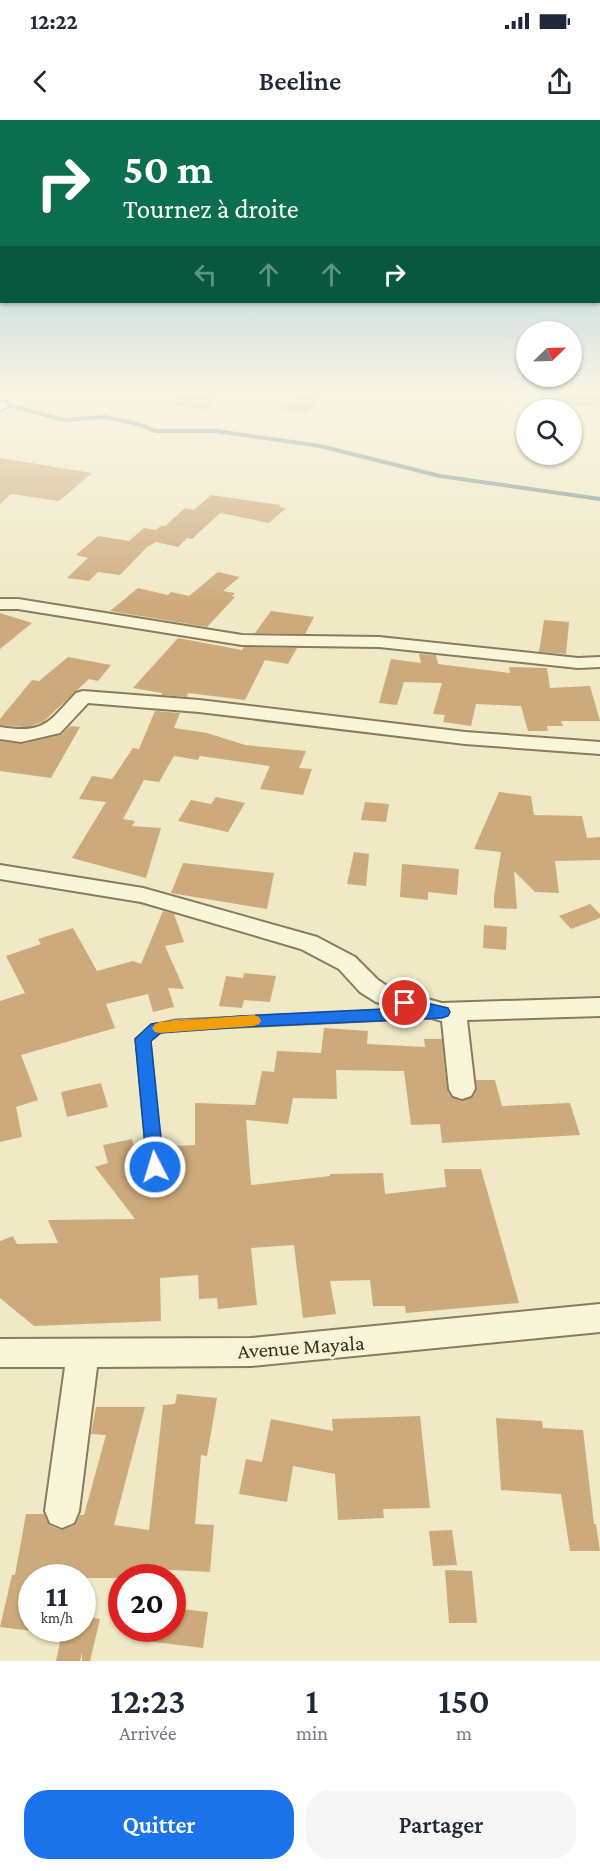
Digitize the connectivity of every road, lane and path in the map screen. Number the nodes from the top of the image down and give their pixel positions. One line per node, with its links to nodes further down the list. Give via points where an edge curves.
1 (0, 604): 2 (street, via 242,640 379,642)
2 (600, 662)
3 (0, 733): 4 (street, via 21,736 53,729 83,697 199,706 465,738)
4 (600, 748)
5 (0, 872): 7 (street, via 143,895 309,943 347,963 385,996)
6 (600, 1007): 7 (street)
7 (448, 1012): 8 (street); 9 (lane, via 157,1028 143,1039)
8 (462, 1089)
9 (155, 1167)
10 (600, 1318): 12 (street, Avenue Mayala, via 251,1352)
11 (0, 1353): 12 (street, Avenue Mayala)
12 (83, 1354): 13 (street)
13 (62, 1511)

